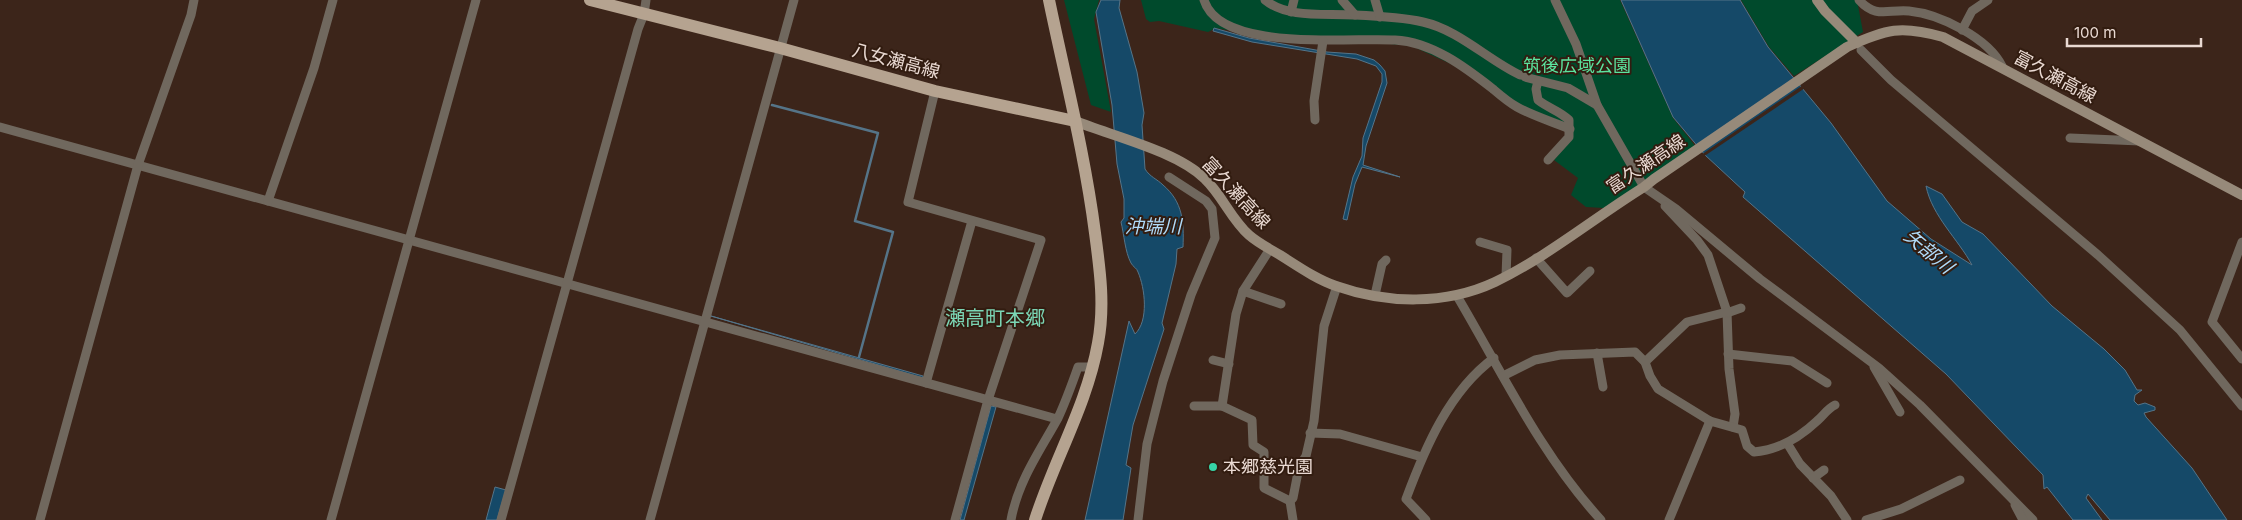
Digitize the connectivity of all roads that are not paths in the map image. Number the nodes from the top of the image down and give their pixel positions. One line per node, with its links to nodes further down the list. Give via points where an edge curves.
1 (194, 0): 36 (street)
2 (333, 0): 42 (street, via 314,68)
3 (476, 0): 45 (street)
4 (590, 0): 18 (main road, 八女瀬高線)
5 (646, 0): 18 (street)
6 (794, 0): 24 (street)
7 (1049, 0): 30 (main road)
8 (1204, 0): 22 (street, via 1206,8 1229,26 1281,38)
9 (1265, 0): 17 (street, via 1275,8)
10 (1294, 0): 17 (street)
11 (1342, 0): 19 (street)
12 (1375, 0): 20 (street)
13 (1554, 0): 28 (street, via 1576,44)
14 (1817, 0): 23 (main road)
15 (1860, 0): 21 (street, via 1868,9 1880,12 1908,11 1934,15)
16 (1988, 0): 21 (street, via 1972,11)
17 (1291, 12): 19 (street)
18 (644, 14): 24 (main road, 八女瀬高線); 53 (street)
19 (1354, 15): 20 (street)
20 (1380, 17): 26 (street, via 1425,23 1444,30 1501,66)
21 (1962, 30): 25 (street, via 1996,56)
22 (1323, 41): 29 (street, via 1314,101); 32 (street, via 1411,42 1463,66 1517,107)
23 (1859, 46): 25 (main road, 富久瀬高線, via 1890,31 1915,29 1943,37); 38 (main road, 富久瀬高線, via 1847,47); 79 (street, via 1891,80 2098,255 2180,330)
24 (780, 48): 27 (main road, 八女瀬高線); 61 (street)
25 (2002, 66): 34 (main road, 富久瀬高線)
26 (1538, 80): 28 (street, via 1568,88); 32 (street, via 1538,100 1560,110 1569,120)
27 (935, 90): 30 (main road, 八女瀬高線); 43 (street, via 908,202)
28 (1597, 105): 38 (street)
29 (1315, 120)
30 (1075, 121): 40 (main road, 富久瀬高線, via 1184,163 1205,179); 70 (main road, via 1090,197 1101,281 1099,341)
31 (0, 127): 36 (street)
32 (1570, 129): 35 (street, via 1569,138)
33 (2070, 138): 34 (street)
34 (2140, 141): 39 (main road, 富久瀬高線)
35 (1548, 160)
36 (138, 166): 42 (street); 92 (street)
37 (1169, 177): 44 (street, via 1206,201 1212,210)
38 (1644, 187): 41 (street); 49 (main road, 富久瀬高線)
39 (2242, 195)
40 (1218, 196): 44 (street); 48 (main road, 富久瀬高線, via 1238,225)
41 (1658, 198): 60 (street, via 1708,255); 68 (street)
42 (268, 201): 45 (street)
43 (972, 221): 72 (street); 75 (street, via 1041,240)
44 (1214, 223): 99 (street, via 1212,250 1191,295 1163,381 1143,465)
45 (410, 240): 53 (street); 93 (street)
46 (1480, 242): 52 (street, via 1507,250)
47 (2242, 242): 65 (street, via 2212,322)
48 (1270, 249): 54 (main road, 富久瀬高線, via 1304,271); 55 (street)
49 (1536, 258): 51 (street, via 1567,293); 52 (main road, 富久瀬高線)
50 (1386, 260): 56 (street, via 1382,264)
51 (1590, 271)
52 (1506, 276): 57 (main road, 富久瀬高線)
53 (567, 284): 61 (street); 94 (street)
54 (1337, 286): 56 (main road, 富久瀬高線); 84 (street, via 1324,326)
55 (1243, 291): 58 (street); 69 (street)
56 (1375, 296): 57 (main road, 富久瀬高線, via 1415,300)
57 (1457, 296): 64 (street)
58 (1281, 304)
59 (1740, 308): 60 (street)
60 (1727, 313): 63 (street); 67 (street, via 1687,322)
61 (706, 322): 72 (street); 95 (street)
62 (1597, 353): 67 (street, via 1635,352); 71 (street, via 1535,360); 74 (street)
63 (1728, 354): 73 (street, via 1792,361); 83 (street, via 1735,414)
64 (1494, 358): 71 (street); 86 (street, via 1456,397)
65 (2242, 359)
66 (1213, 360): 69 (street)
67 (1645, 362): 82 (street, via 1658,389)
68 (1872, 362): 80 (street); 91 (street, via 1920,405)
69 (1228, 364): 78 (street)
70 (1093, 367): 81 (street, via 1078,367 1070,394); 98 (main road)
71 (1503, 376): 102 (street, via 1552,458)
72 (926, 383): 75 (street)
73 (1827, 383)
74 (1603, 387)
75 (988, 400): 81 (street); 96 (street)
76 (1835, 405): 85 (street)
77 (1194, 406): 78 (street)
78 (1222, 406): 90 (street, via 1252,420 1253,445 1264,452 1264,488)
79 (2242, 406)
80 (1900, 412)
81 (1057, 419): 97 (street, via 1025,475)
82 (1710, 421): 83 (street); 103 (street)
83 (1733, 427): 85 (street, via 1742,430 1747,446 1754,452 1770,451)
84 (1310, 433): 86 (street, via 1340,434); 90 (street, via 1306,456 1299,467)
85 (1786, 444): 88 (street)
86 (1422, 457): 101 (street, via 1406,499)
87 (1824, 470): 88 (street)
88 (1813, 478): 104 (street, via 1831,496)
89 (1960, 480): 105 (street, via 1901,509)
90 (1290, 501): 100 (street)
91 (2015, 501): 106 (street); 107 (street)
92 (40, 520)
93 (331, 520)
94 (501, 520)
95 (650, 520)
96 (955, 520)
97 (1011, 520)
98 (1035, 520)
99 (1138, 520)
100 (1293, 520)
101 (1426, 520)
102 (1601, 520)
103 (1669, 520)
104 (1847, 520)
105 (1866, 520)
106 (2022, 520)
107 (2032, 520)

